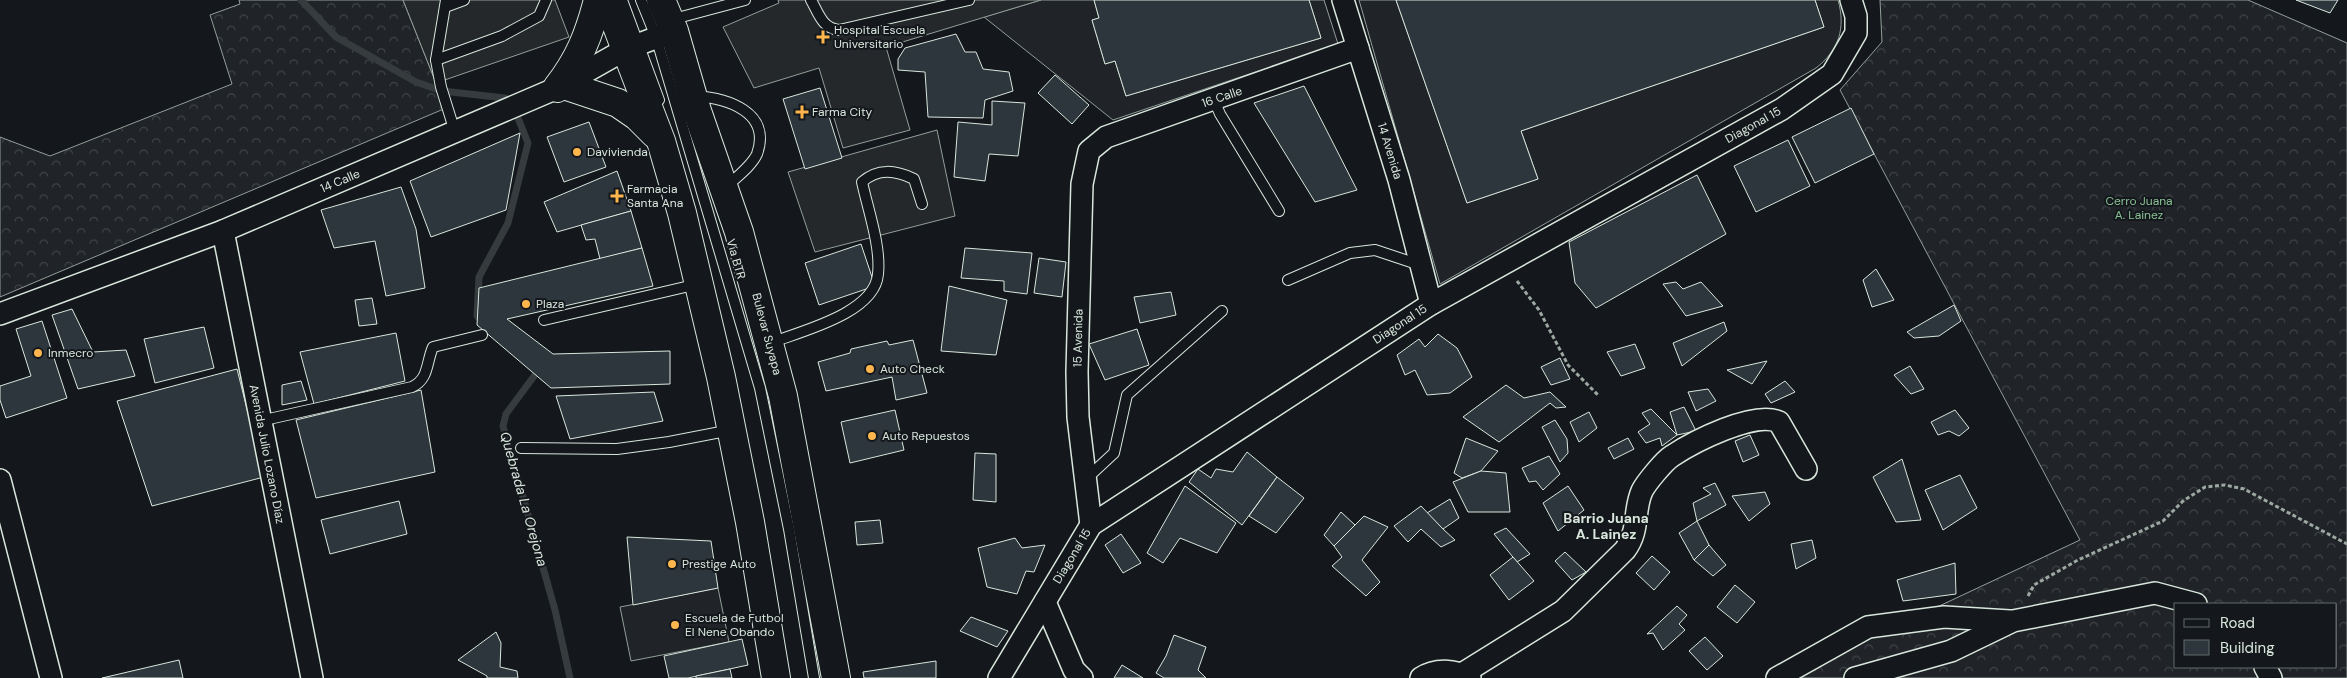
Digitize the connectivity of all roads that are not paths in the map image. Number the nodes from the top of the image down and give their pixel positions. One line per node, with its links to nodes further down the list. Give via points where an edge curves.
1 (464, 0): 12 (lane)
2 (546, 0): 15 (lane, via 539,16 502,36)
3 (598, 0): 16 (main road, via 589,32)
4 (607, 0): 13 (main road, Bulevar Suyapa)
5 (622, 0): 13 (lane, Vía BTR)
6 (641, 0): 13 (lane, Vía BTR)
7 (745, 0): 13 (lane)
8 (811, 0): 9 (lane, via 824,24 839,30)
9 (969, 0)
10 (1343, 0): 14 (street, 14 Avenida)
11 (1851, 0): 32 (street, Diagonal 15, via 1856,32 1832,74 1782,109)
12 (446, 4): 15 (lane)
13 (654, 30): 16 (street, 14 Calle); 17 (main road, Bulevar Suyapa); 19 (lane, Vía BTR); 21 (main road, Bulevar Suyapa); 52 (lane, Vía BTR, via 760,388 789,529)
14 (1358, 48): 18 (street, 16 Calle); 29 (street, 14 Avenida, via 1399,180)
15 (436, 60): 20 (lane)
16 (560, 87): 20 (street, 14 Calle); 21 (main road, via 618,103)
17 (692, 95): 24 (main road, Bulevar Suyapa); 24 (lane, via 714,97 741,108 755,120 759,130 756,155)
18 (1214, 100): 22 (street, 16 Calle, via 1106,137); 26 (lane)
19 (662, 109)
20 (455, 132): 28 (street, 14 Calle)
21 (668, 140): 31 (main road, Bulevar Suyapa)
22 (1089, 151): 43 (street, 15 Avenida, via 1082,184 1078,372 1078,417)
23 (681, 171): 27 (lane)
24 (724, 188): 37 (main road, Bulevar Suyapa)
25 (922, 204): 37 (lane, via 914,179 898,172 871,174 862,182 878,254 878,274 873,291 866,300 846,313)
26 (1279, 211)
27 (694, 218)
28 (222, 231): 34 (street, 14 Calle); 38 (street, Avenida Julio Lozano Díaz)
29 (1421, 265): 30 (lane, via 1375,250 1350,253); 32 (street, 14 Avenida)
30 (1288, 280)
31 (699, 284): 35 (lane); 39 (main road, Bulevar Suyapa)
32 (1431, 304): 44 (street, Diagonal 15)
33 (1222, 311): 43 (lane, via 1127,395 1114,453)
34 (0, 314)
35 (544, 320)
36 (482, 335): 38 (lane, via 433,348 427,360 426,374 421,383 412,387)
37 (769, 343): 53 (main road, Bulevar Suyapa, via 783,396)
38 (260, 421): 50 (street, Avenida Julio Lozano Díaz)
39 (732, 430): 40 (lane, via 617,449); 51 (main road, Bulevar Suyapa)
40 (521, 448)
41 (1806, 470): 48 (street, via 1779,422 1766,418 1715,432 1670,457 1642,490 1636,530 1626,550 1563,610)
42 (0, 480): 49 (street)
43 (1085, 480): 44 (street, 15 Avenida)
44 (1091, 524): 45 (street, Diagonal 15)
45 (1045, 602): 54 (street, Diagonal 15); 55 (street, via 1074,670)
46 (2192, 603): 47 (street, via 2155,593)
47 (2013, 622): 57 (street, via 1944,617 1868,627); 58 (street, via 1951,651)
48 (1466, 676): 56 (street, via 1447,671 1429,673)
49 (51, 678)
50 (312, 678)
51 (776, 678)
52 (814, 678)
53 (836, 678)
54 (999, 678)
55 (1082, 678)
56 (1421, 678)
57 (1777, 678)
58 (1855, 678)

